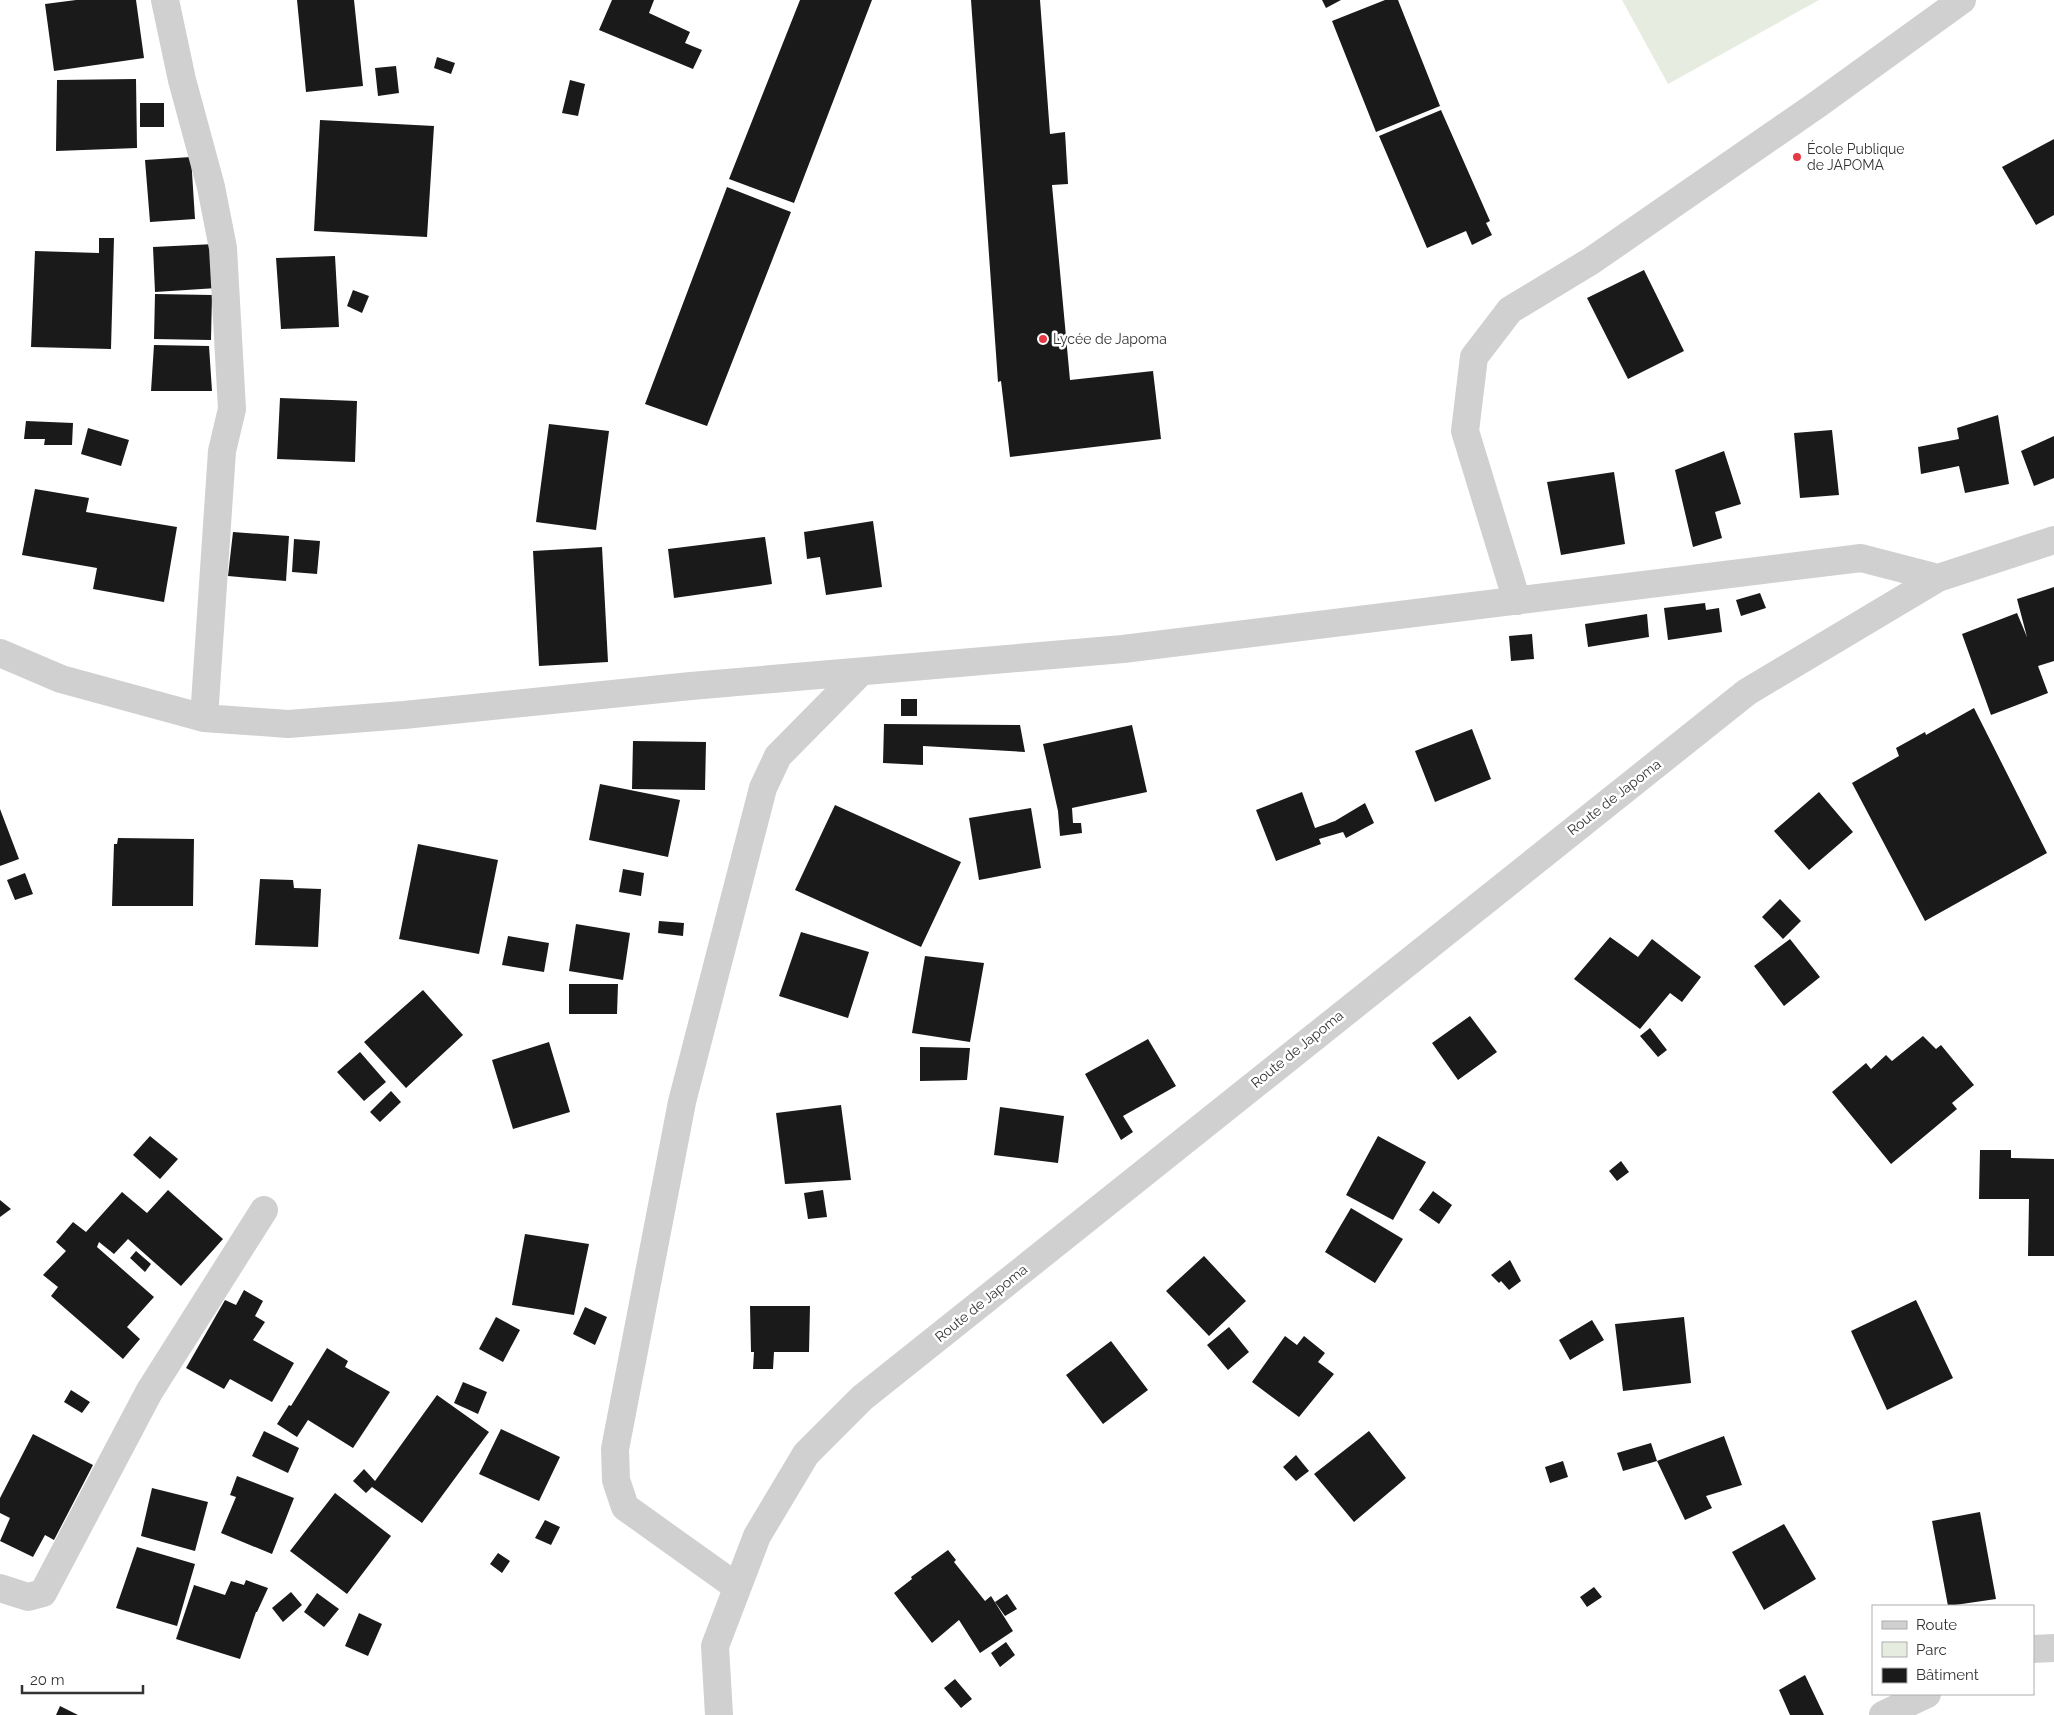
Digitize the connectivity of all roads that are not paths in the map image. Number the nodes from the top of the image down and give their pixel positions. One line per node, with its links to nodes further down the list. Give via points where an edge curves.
1 (164, 0): 8 (street, via 223,248 232,409 222,451)
2 (1962, 0): 5 (street, via 1607,250 1510,310 1474,357 1465,430)
3 (2054, 540): 4 (street, Route de Japoma)
4 (1938, 578): 5 (street, via 1861,558); 10 (street, Route de Japoma, via 1747,692 862,1398 806,1454 757,1536)
5 (1517, 601): 7 (street, via 1123,649)
6 (0, 653): 8 (street, via 61,679)
7 (861, 672): 8 (street, via 288,724); 10 (street, via 778,756 763,788 682,1102 615,1449 616,1480 625,1506)
8 (204, 718)
9 (264, 1210): 11 (street, via 149,1392 43,1594 28,1596)
10 (737, 1587): 15 (street, Route de Japoma, via 715,1646)
11 (0, 1588)
12 (2054, 1648): 13 (street)
13 (2034, 1649)
14 (1925, 1695): 16 (street)
15 (719, 1715)
16 (1884, 1715)

